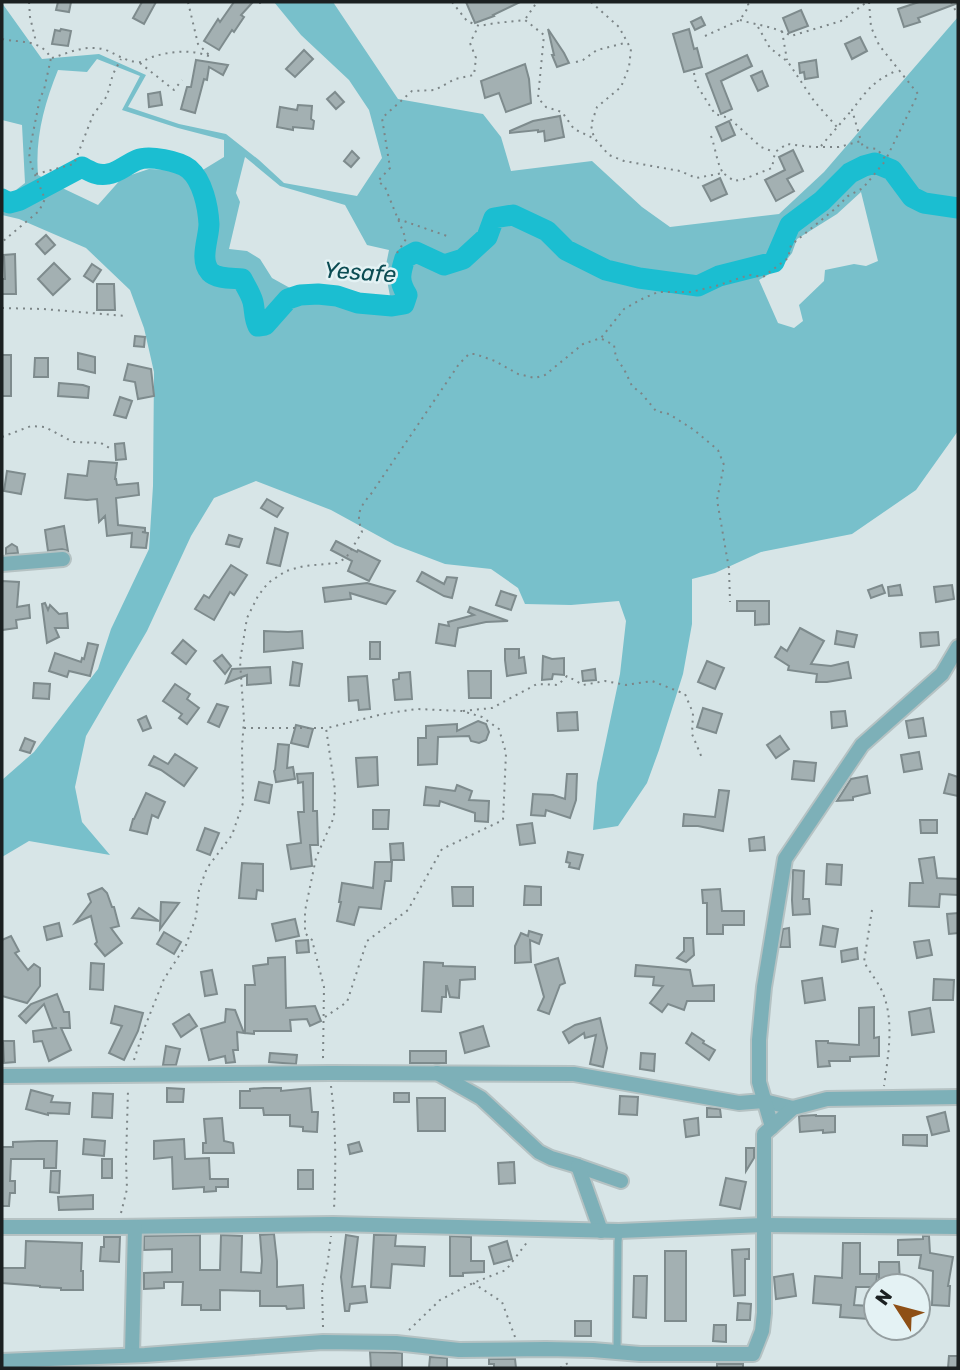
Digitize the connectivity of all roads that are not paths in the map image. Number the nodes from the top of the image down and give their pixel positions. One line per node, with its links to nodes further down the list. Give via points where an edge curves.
1 (63, 559): 2 (street)
2 (2, 564)
3 (958, 647): 7 (street, via 942,674 862,745 785,859 759,1040)
4 (436, 1073): 5 (street); 7 (street, via 574,1074 739,1103); 10 (street, via 481,1098 539,1152)
5 (2, 1076)
6 (958, 1097): 8 (street, via 827,1098)
7 (764, 1101): 8 (street); 9 (street)
8 (793, 1108): 9 (street)
9 (772, 1127): 12 (street, via 764,1135)
10 (578, 1166): 11 (street); 16 (street)
11 (621, 1181)
12 (764, 1226): 15 (street); 17 (street); 18 (street, via 763,1322 753,1354)
13 (2, 1227): 14 (street)
14 (135, 1227): 16 (street, via 333,1224); 19 (street)
15 (958, 1227)
16 (601, 1231): 17 (street)
17 (619, 1231): 18 (lane)
18 (617, 1352): 19 (street, via 323,1342)
19 (132, 1355): 20 (street)
20 (2, 1361)

